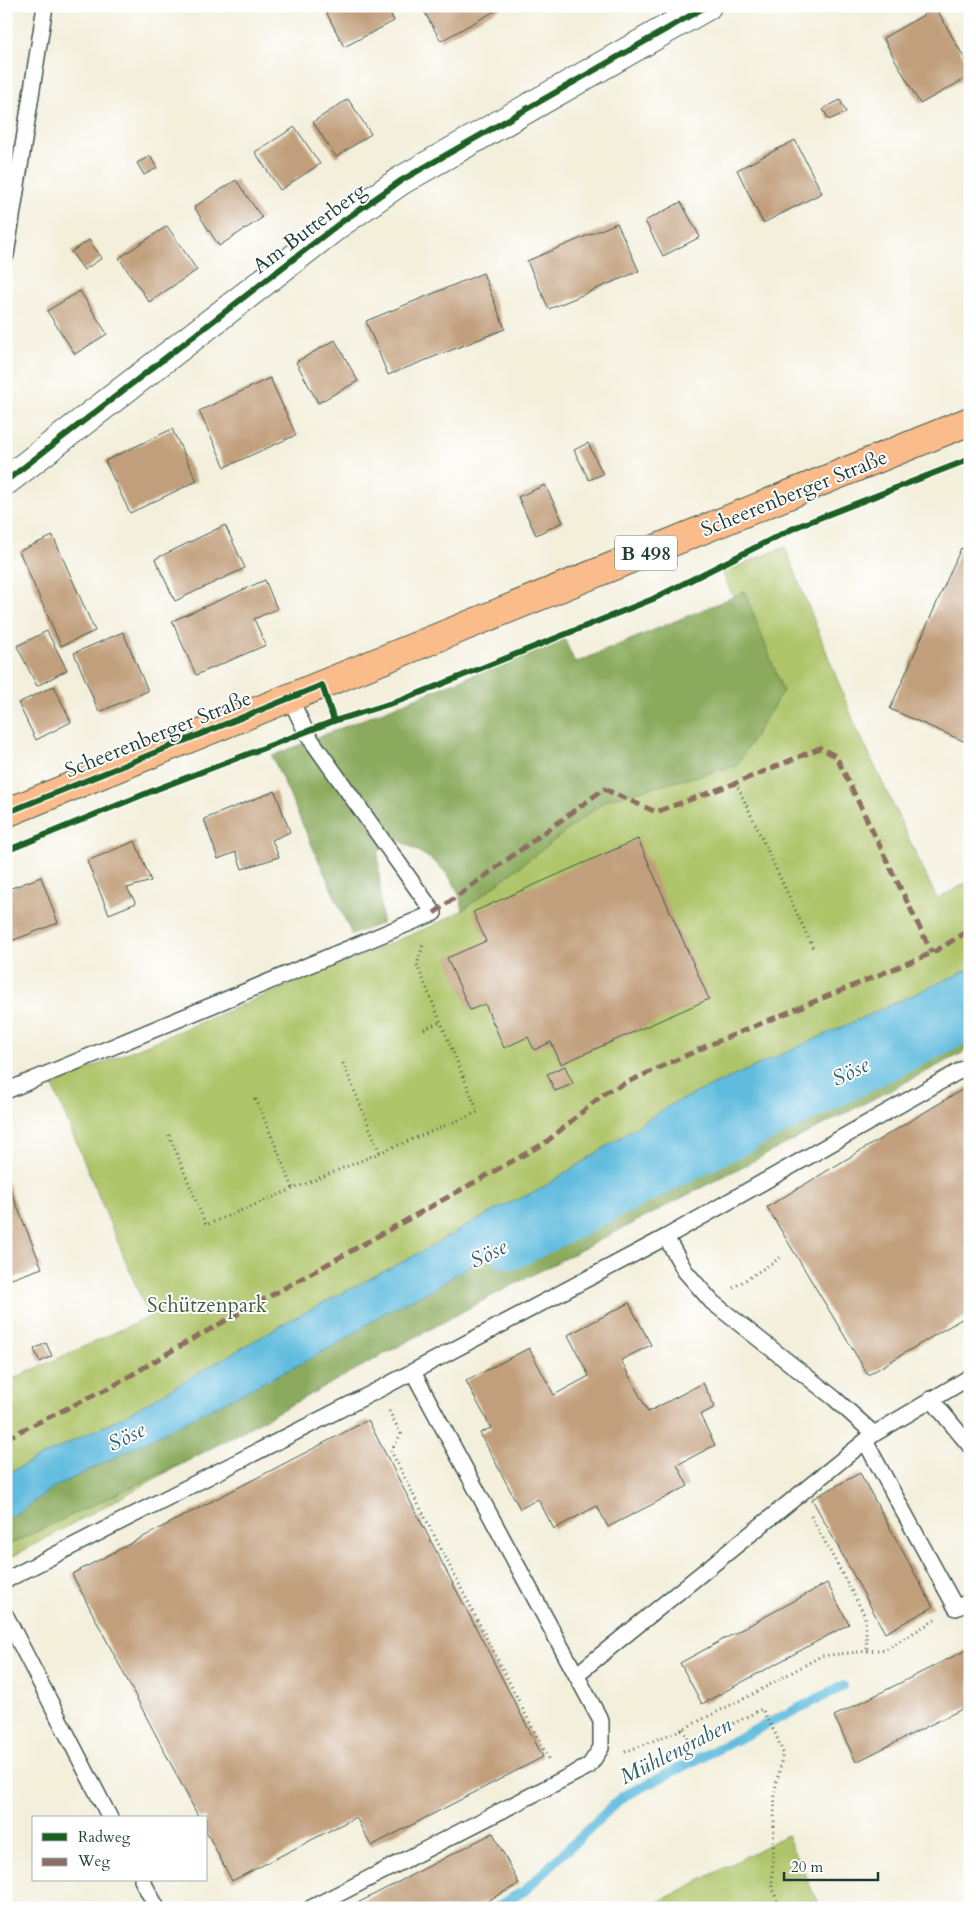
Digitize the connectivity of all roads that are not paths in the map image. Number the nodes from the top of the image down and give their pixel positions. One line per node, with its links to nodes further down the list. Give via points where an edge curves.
1 (45, 6): 3 (lane)
2 (707, 6): 5 (street, Am Butterberg, via 394,186 340,223)
3 (6, 255)
4 (970, 421): 6 (main road, Scheerenberger Straße / B 498)
5 (6, 481)
6 (290, 698): 7 (main road, Scheerenberger Straße / B 498); 9 (lane, via 307,734 434,913)
7 (6, 813)
8 (970, 1065): 10 (lane)
9 (6, 1091)
10 (666, 1237): 11 (lane); 14 (lane, via 685,1271 712,1302 834,1398)
11 (413, 1372): 16 (lane); 19 (lane)
12 (970, 1377): 13 (lane)
13 (931, 1399): 14 (lane); 15 (lane)
14 (870, 1437): 17 (lane); 19 (lane)
15 (970, 1446)
16 (6, 1580)
17 (963, 1605)
18 (6, 1616): 20 (lane)
19 (576, 1675): 23 (lane, via 601,1721 601,1748 589,1766)
20 (109, 1816)
21 (143, 1882): 22 (lane)
22 (157, 1908)
23 (311, 1908)

